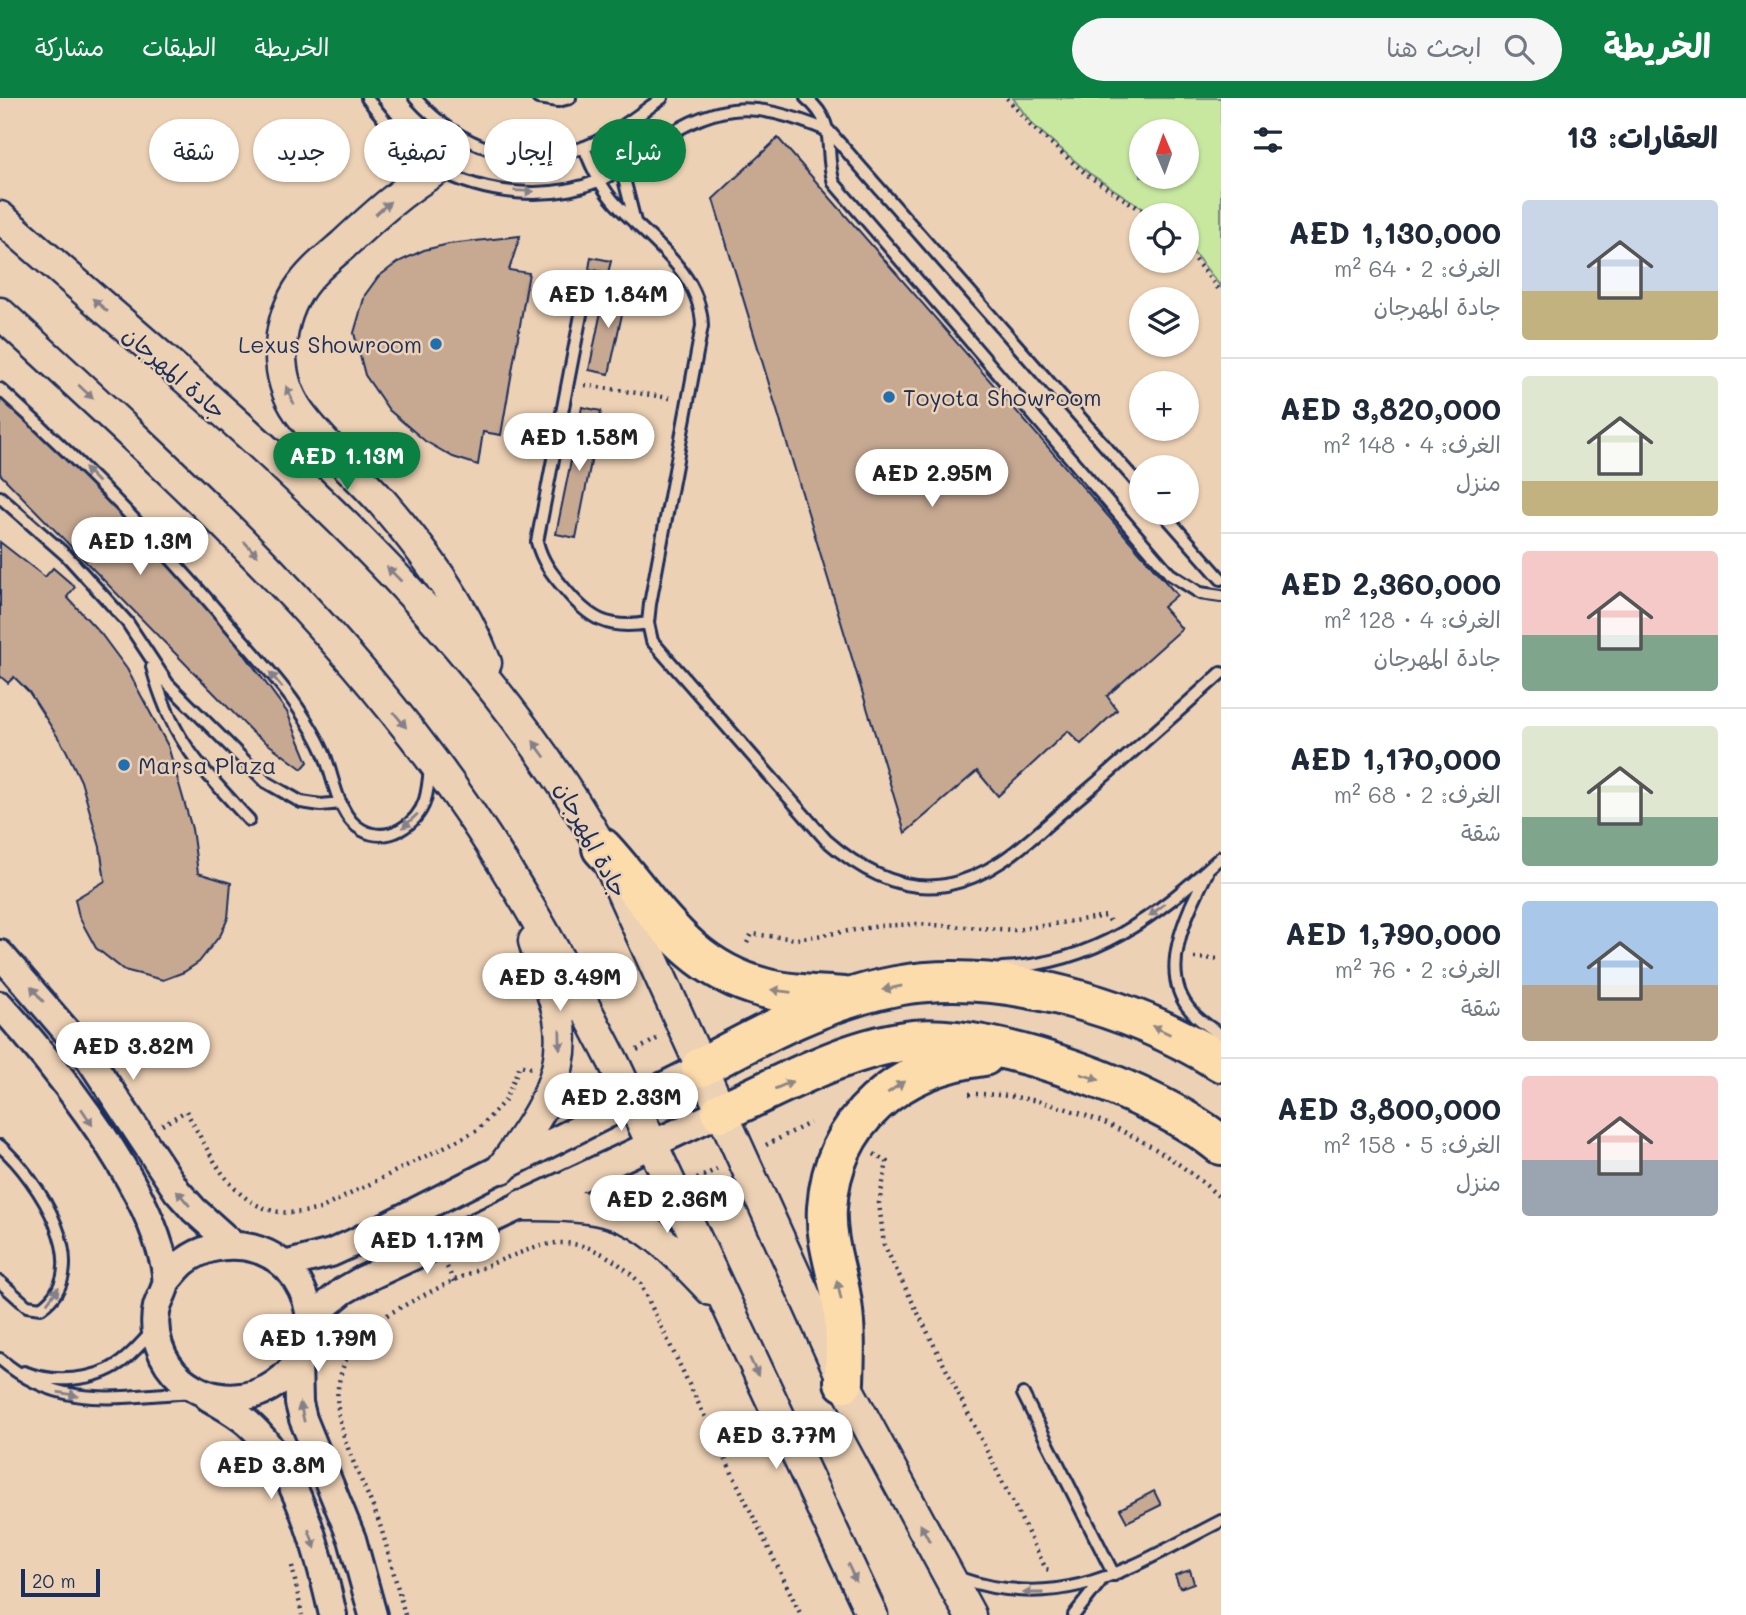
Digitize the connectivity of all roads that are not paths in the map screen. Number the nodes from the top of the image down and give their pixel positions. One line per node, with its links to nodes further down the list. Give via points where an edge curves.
1 (367, 98): 7 (lane)
2 (415, 98): 12 (lane, via 462,139 494,152 528,157)
3 (538, 98): 4 (lane)
4 (570, 98)
5 (662, 98): 8 (lane)
6 (806, 98): 10 (lane)
7 (385, 119)
8 (631, 119)
9 (686, 122): 10 (lane, via 704,110 759,100 799,111)
10 (829, 131): 24 (lane); 28 (lane, via 834,183 1170,574 1200,593)
11 (591, 144): 12 (lane)
12 (584, 147): 13 (lane)
13 (591, 162)
14 (419, 182): 32 (main road, one-way to 14, via 444,583 382,502 297,410 281,362 287,312 299,289 389,202)
15 (470, 182): 16 (lane, one-way to 16, via 524,193 568,190)
16 (596, 182)
17 (601, 182): 20 (lane)
18 (625, 182): 20 (lane)
19 (0, 217): 32 (main road, جادة المهرجان, one-way to 19, via 405,586 300,481)
20 (635, 222): 29 (lane, via 695,289 702,326)
21 (584, 299): 29 (lane, via 538,527 541,556 582,610 596,619 631,626)
22 (0, 313): 33 (main road, one-way to 33, via 232,528 313,616)
23 (0, 388): 34 (lane, one-way to 23, via 324,753 280,685 122,506)
24 (1129, 473)
25 (0, 497): 30 (lane, via 67,556 127,622)
26 (1174, 525): 27 (lane)
27 (1221, 579)
28 (1221, 596)
29 (648, 623): 31 (lane, via 652,641 664,657 826,840 850,862 911,885 944,886 991,869)
30 (150, 661): 34 (lane, via 266,782 301,802); 35 (lane, via 170,723 187,752)
31 (1221, 673)
32 (496, 689): 36 (main road, جادة المهرجان, one-way to 32, via 553,768)
33 (432, 759): 34 (lane, one-way to 34, via 425,800 407,827 385,834 362,830); 39 (main road)
34 (341, 803)
35 (249, 820)
36 (601, 848): 44 (highway, one-way to 36, via 766,989 731,978 704,962 680,942); 49 (main road, جادة المهرجان)
37 (1221, 857): 38 (lane)
38 (1210, 867): 41 (lane, one-way to 41, via 1122,936 1070,958); 46 (lane, via 1190,907 1176,976 1190,1011)
39 (527, 903): 50 (main road); 55 (main road, one-way to 55, via 538,957 559,1017 561,1046 547,1103)
40 (0, 954): 57 (street, one-way to 40, via 185,1200 87,1055)
41 (987, 968)
42 (974, 971): 43 (lane)
43 (936, 982): 44 (highway, one-way to 44); 48 (highway, one-way to 43, via 1192,1044 1093,1004 1002,986)
44 (849, 998): 49 (highway)
45 (0, 1005): 59 (street, one-way to 59, via 72,1093 113,1155 155,1234)
46 (1221, 1035)
47 (1025, 1057): 51 (highway, one-way to 47, via 845,1059 914,1040 983,1043); 53 (highway, one-way to 53, via 1124,1088 1172,1112); 66 (highway, one-way to 47, via 841,1299 827,1209 833,1172 847,1139 884,1095 921,1071 953,1060)
48 (1221, 1062)
49 (701, 1067): 50 (street); 51 (main road, جادة المهرجان)
50 (633, 1101): 52 (main road); 55 (street)
51 (721, 1112): 52 (street); 66 (main road, جادة المهرجان)
52 (654, 1144): 56 (street); 61 (main road)
53 (1221, 1145)
54 (0, 1146): 60 (lane, one-way to 54, via 27,1306 41,1308 64,1279 66,1265 49,1211 26,1174)
55 (502, 1168): 58 (street, via 331,1253)
56 (523, 1205): 61 (main road, via 576,1204 638,1222 664,1240); 62 (street, via 362,1280)
57 (233, 1245): 58 (street, via 260,1251); 59 (street, via 195,1255)
58 (284, 1265): 62 (street, via 302,1289)
59 (167, 1281): 63 (street)
60 (0, 1282)
61 (725, 1305): 75 (main road, one-way to 75)
62 (309, 1319): 64 (street, via 309,1334)
63 (154, 1330): 65 (lane, via 120,1363 93,1375 54,1379); 67 (street, via 164,1357 180,1377)
64 (298, 1361): 67 (street, via 284,1379 266,1391 222,1398); 74 (street, one-way to 64, via 352,1539 303,1419)
65 (4, 1362): 67 (lane, one-way to 67, via 33,1383 63,1395 94,1398)
66 (844, 1382): 70 (main road, جادة المهرجان, one-way to 66)
67 (201, 1392): 73 (street, one-way to 73, via 247,1422 279,1461 316,1551)
68 (1023, 1394): 71 (lane)
69 (1221, 1521): 71 (lane)
70 (947, 1574): 72 (lane, one-way to 70, via 1048,1593 996,1590); 76 (main road, جادة المهرجان)
71 (1114, 1575): 72 (lane)
72 (1100, 1582): 77 (lane)
73 (333, 1615)
74 (373, 1615)
75 (872, 1615)
76 (970, 1615)
77 (1074, 1615)

